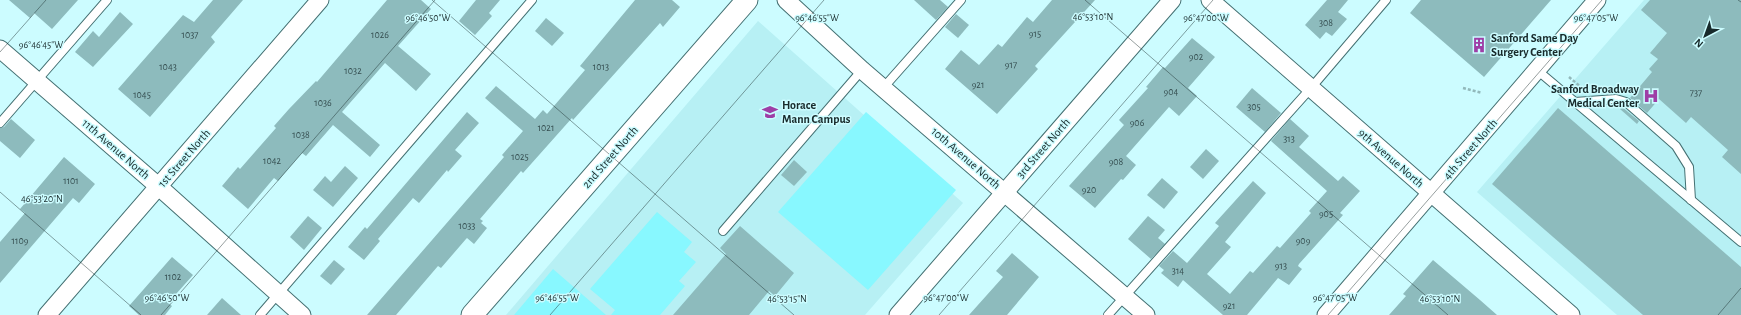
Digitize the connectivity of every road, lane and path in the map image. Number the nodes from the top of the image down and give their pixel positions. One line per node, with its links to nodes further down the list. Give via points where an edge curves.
1 (107, 0): 14 (lane)
2 (320, 0): 21 (street, 1st Street North)
3 (532, 0): 27 (lane)
4 (747, 0): 32 (street, 2nd Street North)
5 (786, 0): 12 (street, 10th Avenue North)
6 (961, 0): 15 (lane)
7 (1172, 0): 22 (street, 3rd Street North)
8 (1210, 0): 16 (street, 9th Avenue North)
9 (1386, 0): 16 (lane)
10 (1597, 0): 13 (street, 4th Street North)
11 (0, 49): 14 (street, 11th Avenue North)
12 (862, 70): 15 (street, 10th Avenue North); 25 (lane)
13 (1537, 70): 19 (lane); 23 (street, 4th Street North)
14 (37, 81): 20 (lane); 21 (street, 11th Avenue North)
15 (884, 87): 22 (street, 10th Avenue North)
16 (1310, 88): 23 (street, 9th Avenue North); 28 (lane)
17 (1463, 88): 18 (path)
18 (1482, 93)
19 (1575, 102): 24 (lane); 24 (lane, via 1616,99 1626,102 1676,146 1689,167)
20 (0, 123)
21 (158, 186): 27 (street, 11th Avenue North); 29 (street, 1st Street North)
22 (1005, 192): 28 (street, 10th Avenue North); 33 (street, 3rd Street North)
23 (1432, 193): 36 (street, 4th Street North); 37 (street, 9th Avenue North)
24 (1691, 200): 26 (lane)
25 (723, 231)
26 (1741, 242)
27 (278, 294): 30 (lane); 31 (street, 11th Avenue North)
28 (1124, 296): 34 (lane); 35 (street, 10th Avenue North)
29 (47, 315)
30 (260, 315)
31 (302, 315)
32 (472, 315)
33 (898, 315)
34 (1108, 315)
35 (1146, 315)
36 (1326, 315)
37 (1571, 315)

